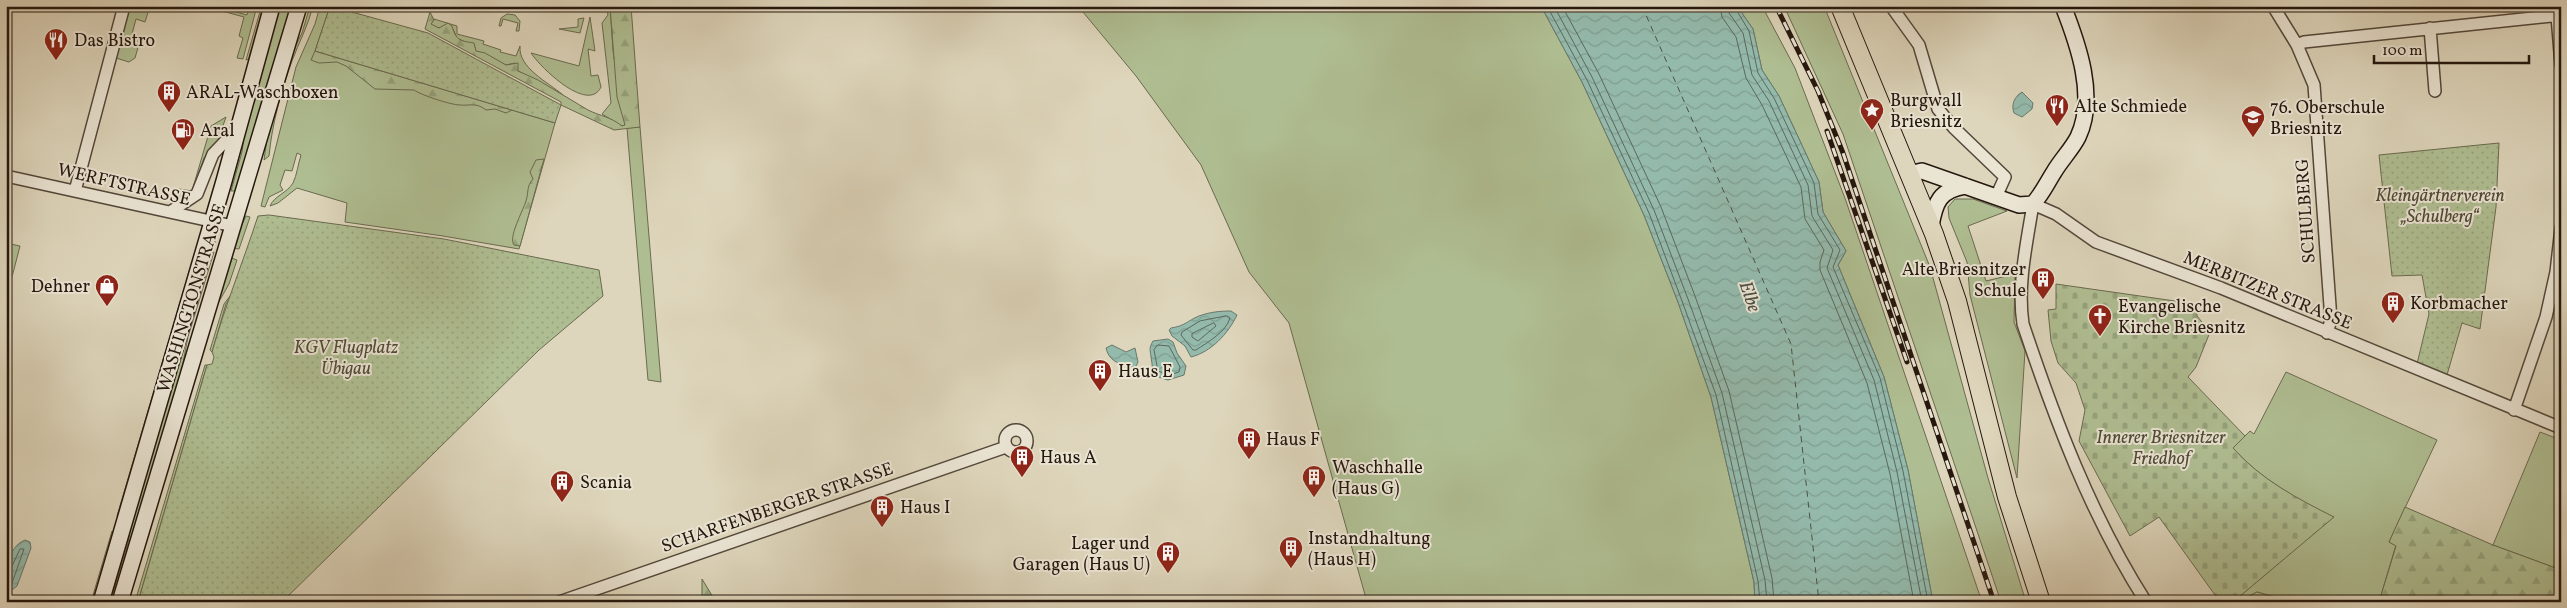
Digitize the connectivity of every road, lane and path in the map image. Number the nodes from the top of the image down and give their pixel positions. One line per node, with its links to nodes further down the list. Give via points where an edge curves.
1 (124, 6): 17 (street)
2 (272, 6): 13 (main road, WASHINGTONSTRASSE)
3 (299, 6): 22 (main road, WASHINGTONSTRASSE)
4 (1840, 6): 14 (main road)
5 (1891, 6): 18 (street, via 1919,45 1938,109 2005,177)
6 (2063, 6): 19 (main road, via 2082,71 2084,116 2078,137)
7 (2273, 6): 10 (street, SCHULBERG)
8 (2559, 16): 9 (street); 11 (street)
9 (2430, 28): 10 (street); 12 (street)
10 (2296, 45): 25 (street, SCHULBERG, via 2314,85 2332,320)
11 (2561, 65)
12 (2436, 91)
13 (237, 129): 20 (street, WASHINGTONSTRASSE, via 213,154 197,194); 21 (main road, WASHINGTONSTRASSE)
14 (1909, 174): 16 (main road, MERBITZER STRASSE, via 1922,171); 23 (main road)
15 (6, 176): 17 (street, WERFTSTRASSE)
16 (1965, 186): 18 (main road, MERBITZER STRASSE); 23 (main road, via 1951,188 1943,195 1934,212)
17 (75, 191): 20 (street, WERFTSTRASSE)
18 (1996, 197): 19 (main road, MERBITZER STRASSE, via 2019,205)
19 (2033, 204): 25 (street, MERBITZER STRASSE, via 2056,214 2096,242 2221,288); 33 (street, via 2021,310 2032,351 2050,406 2095,511)
20 (170, 212): 21 (street, WERFTSTRASSE)
21 (212, 222): 22 (street, WERFTSTRASSE); 29 (main road, WASHINGTONSTRASSE)
22 (233, 226): 30 (main road, WASHINGTONSTRASSE)
23 (1932, 226): 32 (main road, via 1957,301 2008,497)
24 (2561, 228): 26 (street, via 2546,317)
25 (2327, 334): 26 (street, MERBITZER STRASSE)
26 (2514, 410): 27 (street, MERBITZER STRASSE)
27 (2561, 428)
28 (1006, 447): 31 (street, SCHARFENBERGER STRASSE)
29 (100, 602)
30 (120, 602)
31 (559, 602)
32 (2041, 602)
33 (2146, 602)

